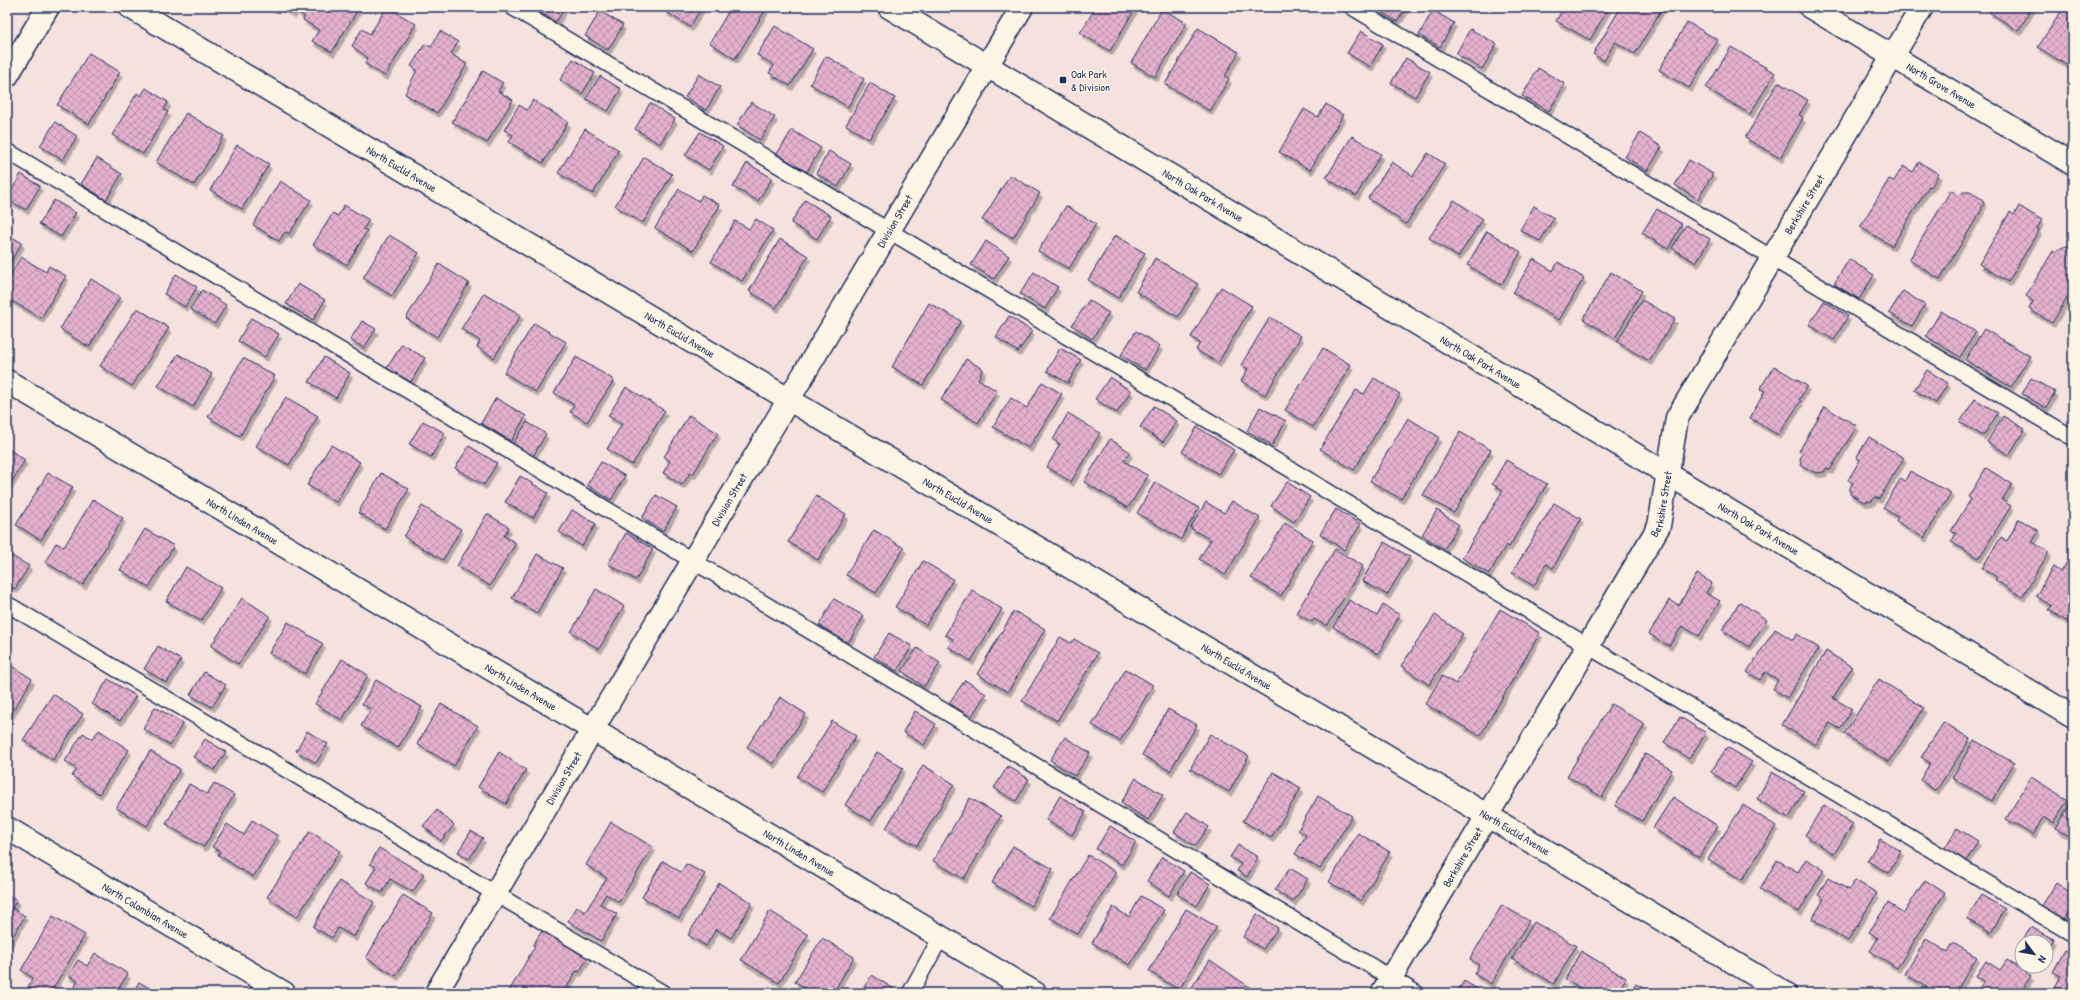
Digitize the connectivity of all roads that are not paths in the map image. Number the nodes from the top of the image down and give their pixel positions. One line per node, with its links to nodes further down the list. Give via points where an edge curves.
1 (48, 7): 11 (street)
2 (130, 7): 17 (street, North Euclid Avenue)
3 (512, 7): 14 (lane)
4 (889, 7): 10 (street, North Oak Park Avenue)
5 (1022, 7): 10 (street, Division Street)
6 (1352, 7): 15 (lane)
7 (1810, 7): 9 (street, North Grove Avenue)
8 (1922, 7): 9 (street, Berkshire Street)
9 (1893, 56): 13 (street, North Grove Avenue); 15 (street, Berkshire Street)
10 (987, 66): 14 (street, Division Street); 19 (street, North Oak Park Avenue)
11 (7, 76)
12 (7, 151): 20 (lane)
13 (2073, 164)
14 (889, 231): 17 (street, Division Street); 22 (lane)
15 (1772, 258): 18 (lane); 19 (street, Berkshire Street, via 1677,418)
16 (7, 381): 24 (street, North Linden Avenue)
17 (789, 400): 20 (street, Division Street); 25 (street, North Euclid Avenue)
18 (2073, 438)
19 (1668, 473): 22 (street, Berkshire Street, via 1660,526); 23 (street, North Oak Park Avenue)
20 (693, 561): 24 (street, Division Street); 30 (lane)
21 (7, 604): 27 (lane)
22 (1588, 646): 25 (street, Berkshire Street); 28 (lane)
23 (2073, 717)
24 (593, 730): 27 (street, Division Street); 29 (street, North Linden Avenue)
25 (1488, 814): 30 (street, Berkshire Street); 37 (street, North Euclid Avenue)
26 (7, 828): 31 (street, North Colombian Avenue)
27 (495, 894): 32 (street, Division Street); 33 (lane)
28 (2073, 934)
29 (941, 937): 34 (lane); 35 (street, North Linden Avenue)
30 (1386, 985): 36 (lane)
31 (284, 993)
32 (436, 993)
33 (663, 993)
34 (910, 993)
35 (1035, 993)
36 (1416, 993)
37 (1785, 993)

